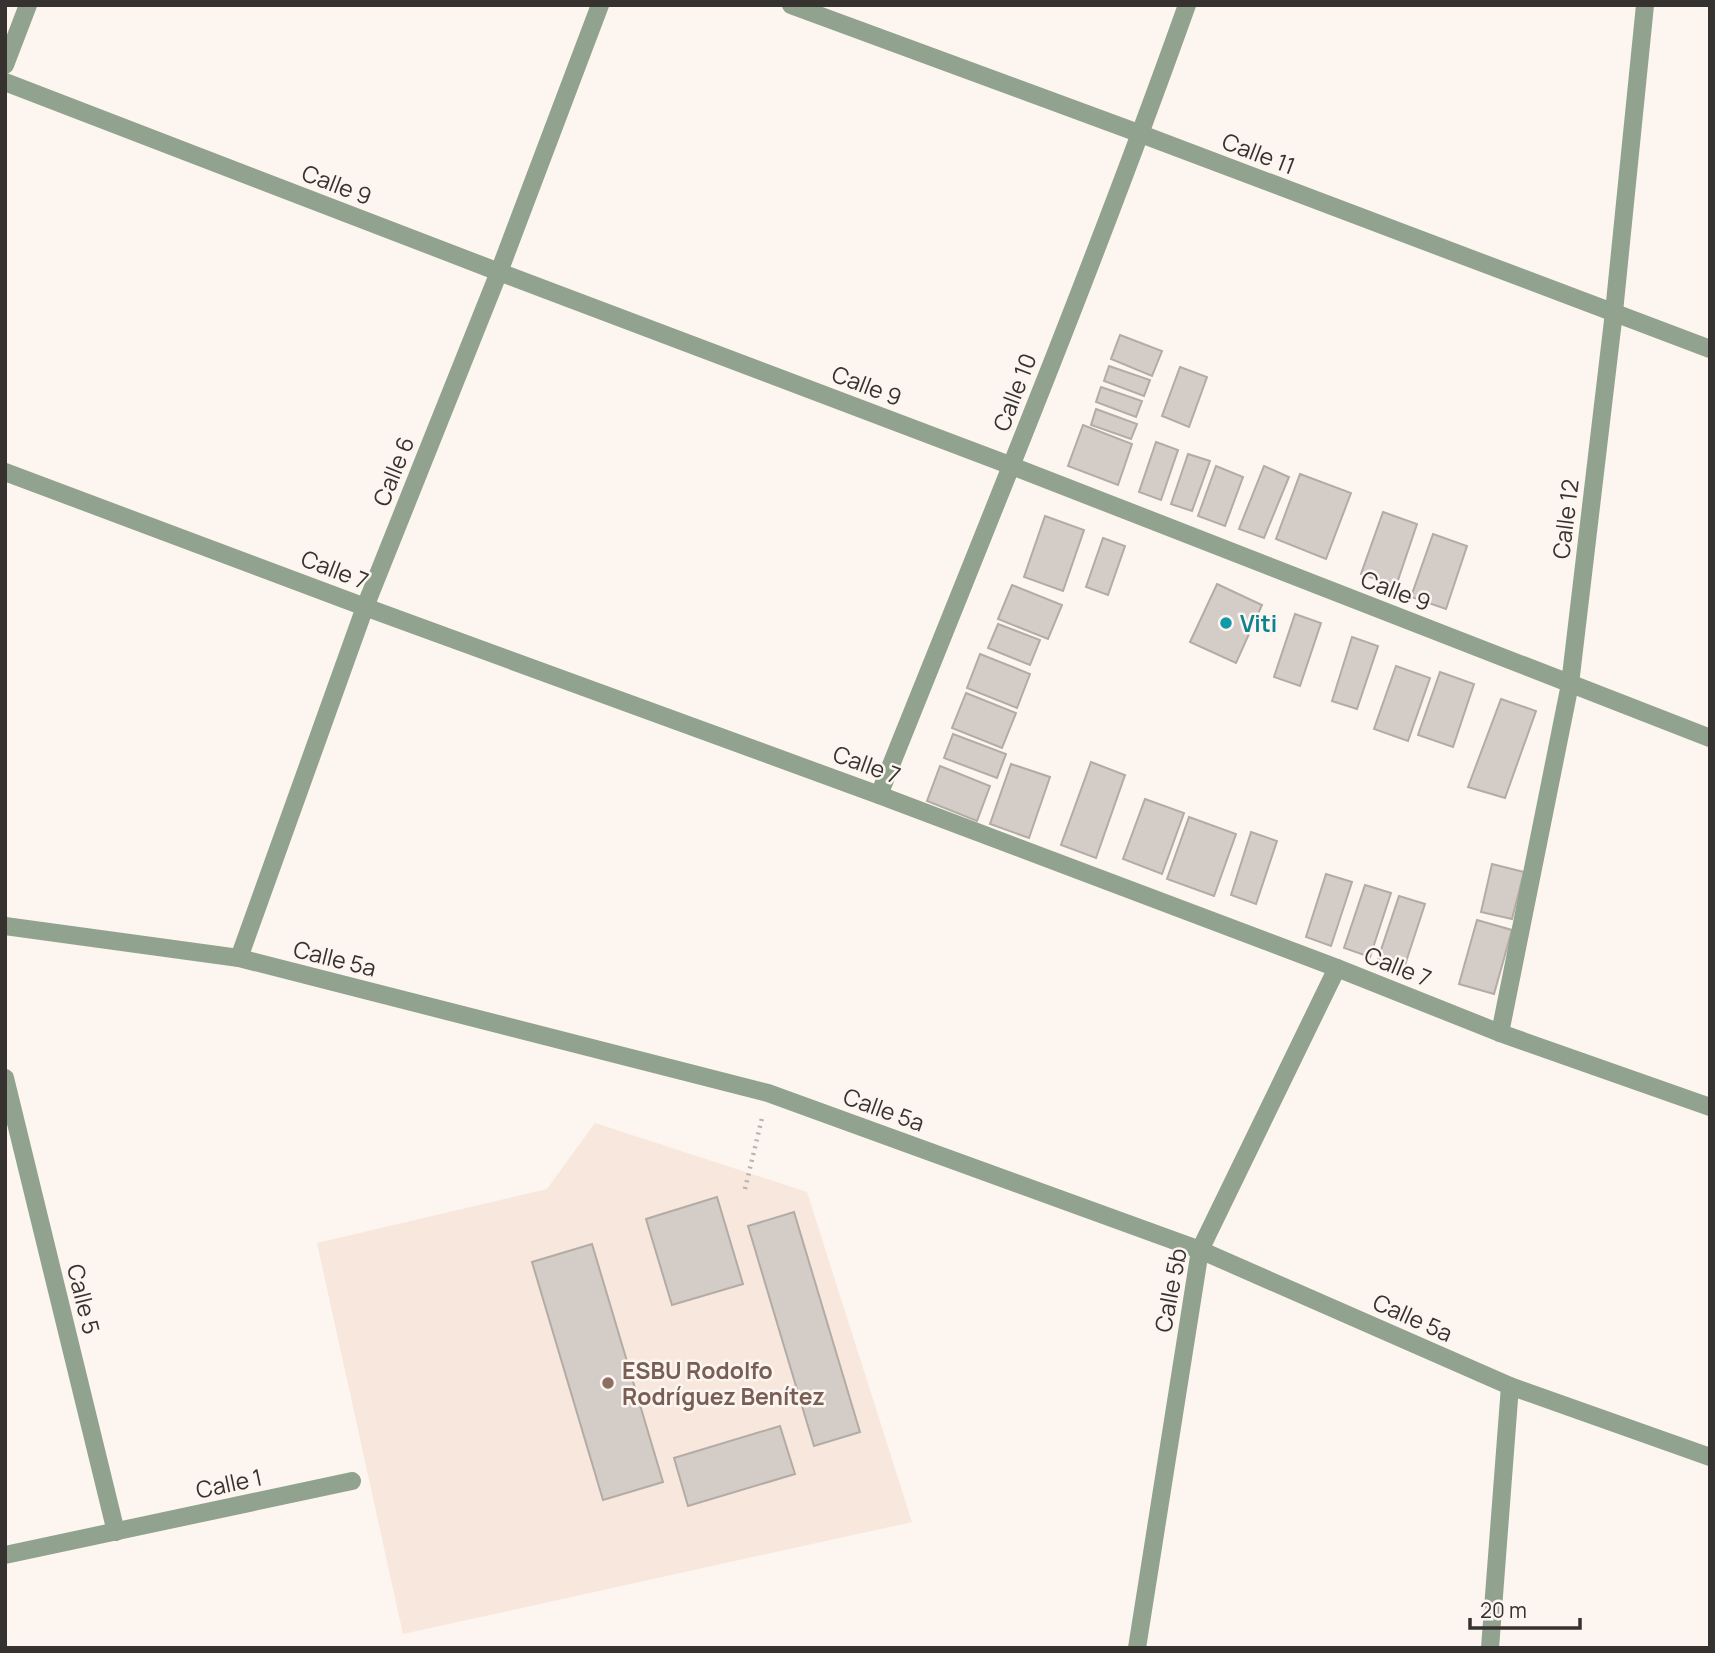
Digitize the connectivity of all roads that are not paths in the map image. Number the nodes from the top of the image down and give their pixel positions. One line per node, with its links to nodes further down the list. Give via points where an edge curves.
1 (28, 5): 6 (street)
2 (600, 5): 9 (street, Calle 6)
3 (791, 5): 8 (street, Calle 11)
4 (1187, 5): 8 (street, Calle 10)
5 (1645, 5): 10 (street, Calle 12)
6 (5, 65)
7 (5, 82): 9 (street, Calle 9)
8 (1141, 134): 10 (street, Calle 11); 12 (street, Calle 10)
9 (499, 272): 12 (street, Calle 9); 14 (street, Calle 6)
10 (1614, 312): 11 (street, Calle 11); 15 (street, Calle 12)
11 (1710, 349)
12 (1012, 466): 15 (street, Calle 9); 17 (street, Calle 10)
13 (5, 472): 14 (street, Calle 7)
14 (365, 607): 17 (street, Calle 7); 19 (street, Calle 6)
15 (1570, 684): 16 (street, Calle 9); 21 (street, Calle 12)
16 (1710, 738)
17 (879, 795): 20 (street, Calle 7)
18 (5, 926): 19 (street, Calle 5a)
19 (239, 958): 25 (street, Calle 5a, via 768,1093)
20 (1337, 968): 21 (street, Calle 7); 25 (street, Calle 5b)
21 (1500, 1033): 23 (street, Calle 7)
22 (5, 1078): 24 (street, Calle 5)
23 (1710, 1107)
24 (13, 1142): 29 (street, Calle 5)
25 (1200, 1251): 26 (street, Calle 5a); 31 (street, Calle 5b)
26 (1510, 1386): 27 (street, Calle 5a); 32 (street)
27 (1710, 1457)
28 (352, 1481): 29 (street, Calle 1)
29 (116, 1532): 30 (street, Calle 1)
30 (5, 1555)
31 (1137, 1648)
32 (1490, 1648)

